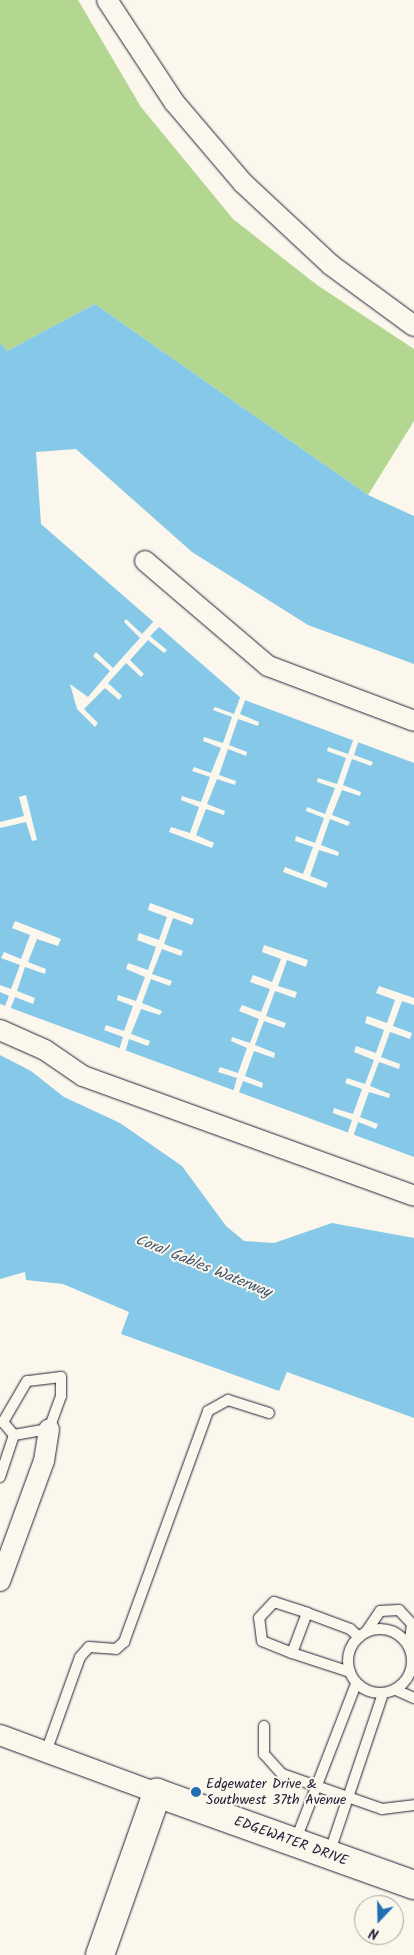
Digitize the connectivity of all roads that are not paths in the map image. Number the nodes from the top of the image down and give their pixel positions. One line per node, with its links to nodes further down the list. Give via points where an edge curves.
1 (107, 0): 2 (street, via 174,102 243,183 331,265)
2 (414, 326)
3 (145, 561): 4 (street, via 268,666)
4 (414, 721)
5 (0, 1030): 6 (street, via 45,1050 83,1076)
6 (414, 1196)
7 (269, 1414): 24 (lane, via 228,1400 208,1410 124,1642 116,1649 89,1647 80,1657)
8 (48, 1428): 9 (lane); 9 (lane, via 61,1396 61,1377 27,1381 3,1422); 11 (street, via 44,1461)
9 (14, 1435): 10 (lane)
10 (0, 1477)
11 (4, 1557): 12 (street)
12 (0, 1580)
13 (307, 1613): 14 (lane); 16 (lane); 16 (lane, via 274,1602 259,1618 262,1642)
14 (362, 1634): 15 (lane, via 392,1631); 15 (lane, via 380,1611 399,1610 412,1624); 17 (lane, via 349,1651)
15 (412, 1651): 19 (lane, via 411,1674)
16 (292, 1653): 17 (lane)
17 (350, 1672): 18 (lane)
18 (356, 1684): 20 (lane); 25 (lane)
19 (396, 1690): 20 (lane); 21 (lane)
20 (383, 1694): 27 (lane)
21 (414, 1698)
22 (264, 1726): 25 (lane, via 262,1746 275,1769)
23 (0, 1735): 24 (street, EDGEWATER DRIVE)
24 (46, 1752): 26 (street, EDGEWATER DRIVE)
25 (318, 1787): 27 (lane); 29 (lane)
26 (157, 1793): 29 (street, EDGEWATER DRIVE); 32 (street)
27 (348, 1797): 28 (lane, via 392,1811); 30 (lane)
28 (414, 1806)
29 (295, 1843): 30 (street, EDGEWATER DRIVE)
30 (329, 1855): 31 (street, EDGEWATER DRIVE)
31 (414, 1885)
32 (100, 1955)

